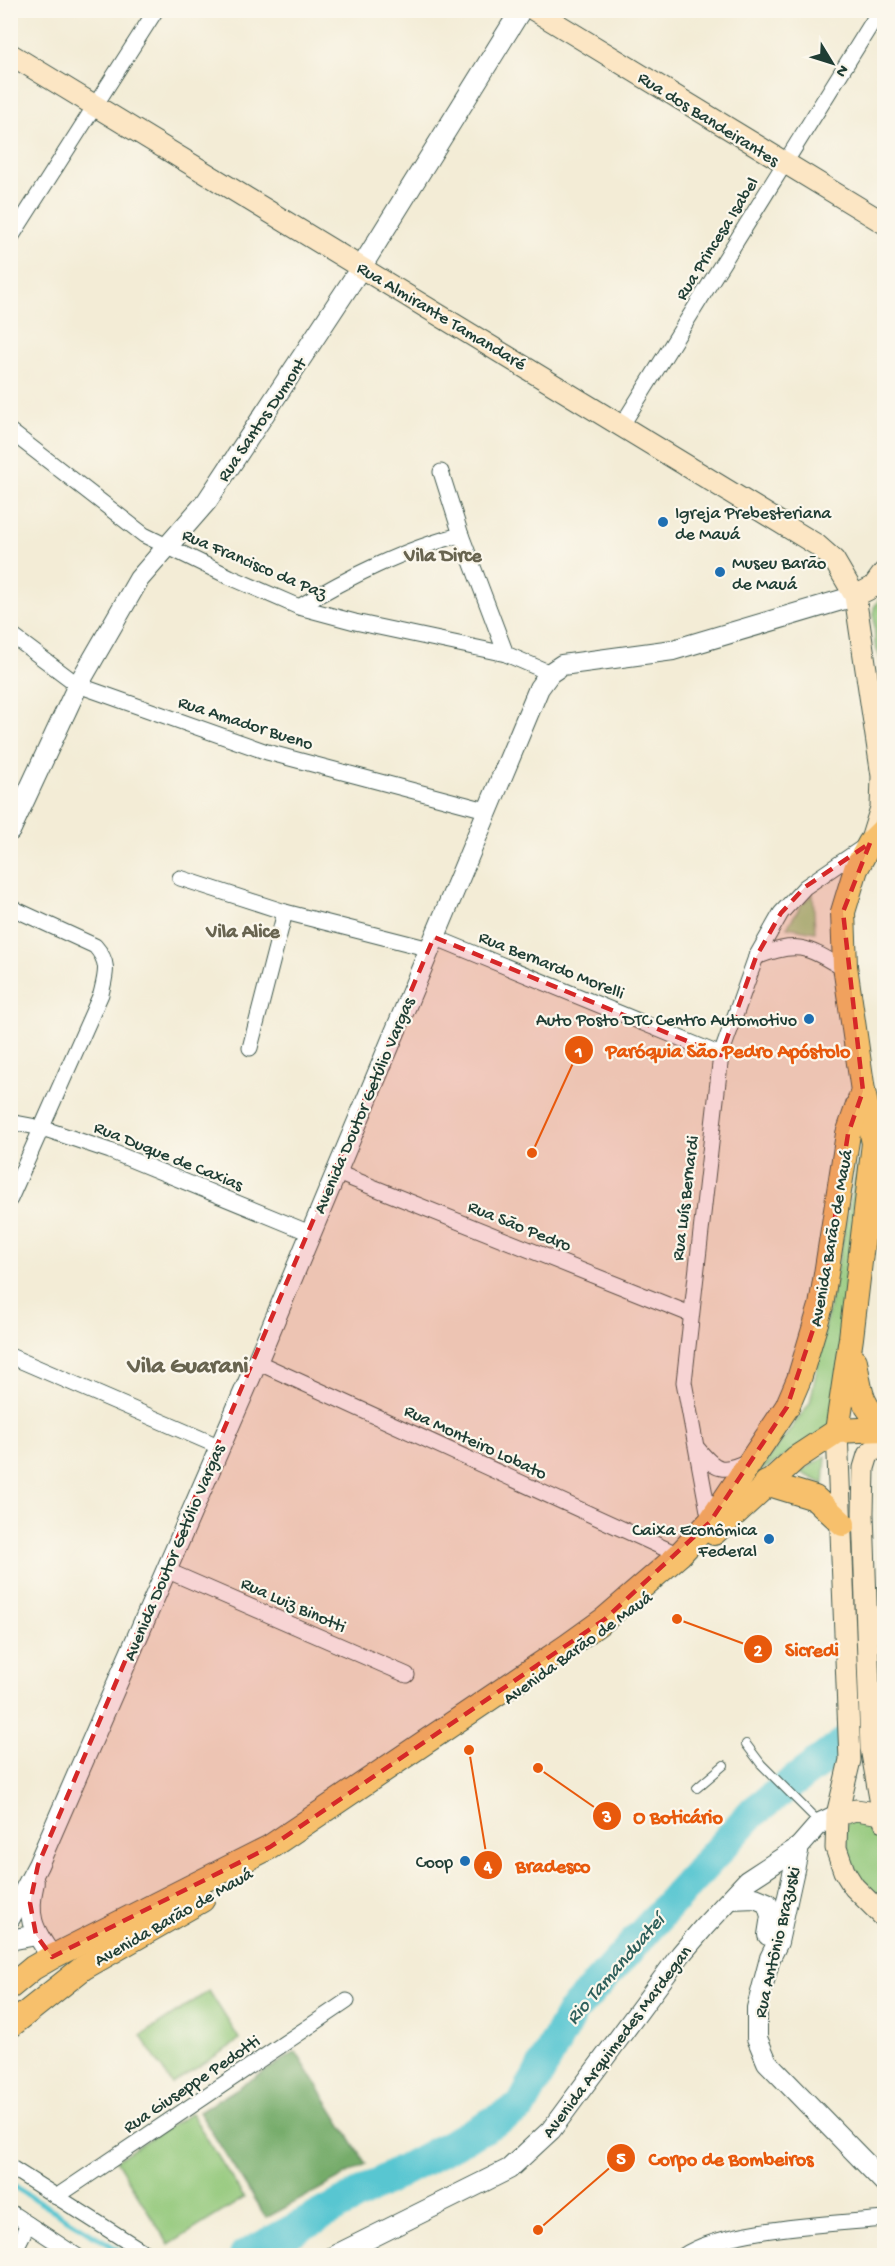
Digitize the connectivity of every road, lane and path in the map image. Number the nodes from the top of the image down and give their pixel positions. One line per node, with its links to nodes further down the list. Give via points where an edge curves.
1 (156, 10): 6 (street)
2 (521, 10): 10 (street, Rua Santos Dumont)
3 (534, 10): 7 (main road, Rua dos Bandeirantes)
4 (880, 10): 7 (street, Rua Princesa Isabel)
5 (10, 54): 6 (main road, Rua Almirante Tamandaré)
6 (95, 107): 9 (street); 10 (main road, Rua Almirante Tamandaré)
7 (785, 164): 8 (main road, Rua dos Bandeirantes); 11 (street, Rua Princesa Isabel)
8 (885, 223)
9 (10, 239)
10 (362, 266): 11 (main road, Rua Almirante Tamandaré); 15 (street, Rua Santos Dumont, via 207,501)
11 (622, 425): 17 (main road, Rua Almirante Tamandaré, via 817,545 834,560)
12 (10, 431): 15 (street, Rua Francisco da Paz, via 123,521)
13 (441, 472): 14 (street)
14 (460, 535): 18 (street, via 438,540 338,584); 21 (street)
15 (166, 547): 18 (street, Rua Francisco da Paz); 23 (street, Rua Santos Dumont, via 142,574)
16 (885, 572): 17 (main road, via 873,586)
17 (855, 596): 20 (main road); 22 (street, via 673,650 581,661 562,665)
18 (299, 607): 21 (street, Rua Francisco da Paz)
19 (10, 634): 23 (street, Rua Amador Bueno)
20 (864, 653): 24 (main road); 28 (main road, via 882,776)
21 (506, 654): 22 (street, Rua Francisco da Paz)
22 (550, 673): 26 (street, Avenida Doutor Getúlio Vargas, via 538,688)
23 (78, 686): 25 (street, Rua Santos Dumont); 26 (street, Rua Amador Bueno, via 267,752)
24 (885, 688)
25 (15, 810): 27 (street, Rua Santos Dumont)
26 (486, 810): 32 (street, Avenida Doutor Getúlio Vargas)
27 (10, 831)
28 (877, 836): 33 (street, Rua Luís Bernardi, via 805,887 781,913); 34 (main road, Avenida Barão de Mauá, via 856,869 843,912)
29 (180, 878): 31 (street, Rua Bernardo Morelli)
30 (10, 907): 39 (street, via 95,946 104,956 107,968 100,994)
31 (285, 912): 32 (street, Rua Bernardo Morelli); 35 (street)
32 (432, 943): 36 (street, Rua Bernardo Morelli); 40 (street, Avenida Doutor Getúlio Vargas)
33 (756, 957): 34 (street, via 782,946 799,947); 36 (street, Rua Luís Bernardi)
34 (846, 970): 37 (main road, Avenida Barão de Mauá)
35 (250, 1048)
36 (721, 1055): 43 (street, Rua Luís Bernardi)
37 (863, 1091): 44 (main road, Avenida Barão de Mauá, via 874,1143); 52 (main road, Avenida Barão de Mauá, via 848,1134 821,1306 810,1346 788,1407)
38 (10, 1122): 39 (street, Rua Duque de Caxias)
39 (42, 1128): 41 (street); 42 (street, Rua Duque de Caxias, via 110,1151)
40 (335, 1172): 42 (street, Avenida Doutor Getúlio Vargas); 43 (street, Rua São Pedro)
41 (10, 1199)
42 (310, 1233): 46 (street, Avenida Doutor Getúlio Vargas)
43 (690, 1314): 51 (street, Rua Luís Bernardi, via 684,1382)
44 (851, 1338): 47 (main road, via 861,1400); 48 (main road, Avenida Barão de Mauá)
45 (10, 1356): 50 (street)
46 (257, 1362): 50 (street, Avenida Doutor Getúlio Vargas); 56 (street, Rua Monteiro Lobato)
47 (885, 1427): 48 (main road)
48 (837, 1431): 53 (main road, Avenida Barão de Mauá); 55 (main road)
49 (885, 1441): 58 (main road, via 868,1455 864,1468)
50 (218, 1446): 57 (street, Avenida Doutor Getúlio Vargas)
51 (698, 1449): 52 (street, via 712,1466 723,1469); 54 (street, Rua Luís Bernardi)
52 (753, 1459): 54 (main road, Avenida Barão de Mauá)
53 (766, 1483): 55 (main road, via 815,1498); 77 (main road, Avenida Barão de Mauá, via 651,1593 572,1655 265,1863 83,1968)
54 (710, 1522): 56 (main road, Avenida Barão de Mauá)
55 (843, 1524): 60 (main road)
56 (679, 1555): 73 (main road, Avenida Barão de Mauá, via 566,1647 270,1847)
57 (166, 1570): 59 (street, Rua Luiz Binotti); 67 (street, Avenida Doutor Getúlio Vargas)
58 (875, 1612): 60 (main road)
59 (407, 1675)
60 (859, 1700): 64 (main road); 65 (main road, via 850,1761)
61 (746, 1744): 65 (lane, via 799,1802)
62 (724, 1765): 63 (lane)
63 (697, 1788)
64 (883, 1818): 65 (main road, via 856,1810)
65 (828, 1819): 66 (street, Rua Antônio Brazuski); 69 (main road, via 844,1871 854,1887)
66 (799, 1847): 68 (street, Avenida Arquimedes Mardegan, via 747,1881); 74 (street, Rua Antônio Brazuski, via 778,1941)
67 (38, 1865): 70 (street, Avenida Doutor Getúlio Vargas); 71 (street, Avenida Doutor Getúlio Vargas, via 30,1902)
68 (731, 1899): 74 (street, via 755,1898 767,1903 771,1916 767,1946); 87 (street, Avenida Arquimedes Mardegan, via 681,1954 567,2110 530,2152 493,2178)
69 (884, 1916)
70 (10, 1918)
71 (36, 1935): 72 (street); 73 (street, Avenida Doutor Getúlio Vargas)
72 (10, 1940)
73 (52, 1957): 75 (main road, Avenida Barão de Mauá); 77 (main road, via 49,1975)
74 (770, 1958): 79 (street, Rua Antônio Brazuski, via 757,2008 760,2050)
75 (10, 1987)
76 (347, 2001): 80 (street, Rua Giuseppe Pedotti)
77 (10, 2024)
78 (10, 2167): 80 (street)
79 (885, 2182)
80 (56, 2197): 86 (street)
81 (10, 2212): 83 (street)
82 (885, 2219): 88 (street, via 781,2229 718,2241)
83 (28, 2224): 84 (street); 85 (street)
84 (12, 2256)
85 (77, 2256)
86 (150, 2256)
87 (334, 2256)
88 (683, 2256)

